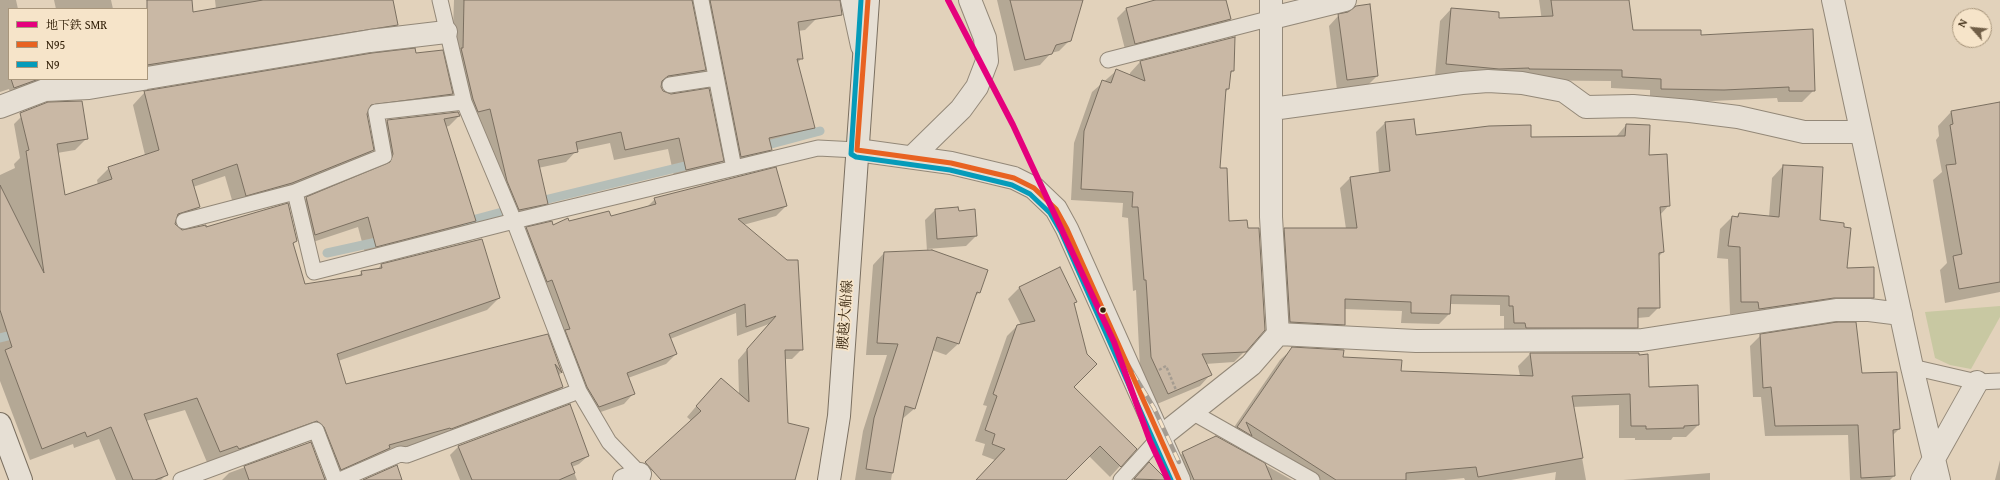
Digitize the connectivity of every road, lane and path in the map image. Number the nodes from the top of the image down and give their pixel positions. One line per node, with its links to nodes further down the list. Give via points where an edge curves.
1 (440, 0): 9 (lane)
2 (701, 0): 13 (lane)
3 (852, 0): 10 (street)
4 (868, 0): 10 (street, 腰越大船線)
5 (970, 0): 21 (street, via 985,38 987,61 977,87 961,109)
6 (1345, 0): 8 (street)
7 (1833, 0): 19 (street)
8 (1272, 9): 11 (lane); 18 (street)
9 (446, 32): 12 (street, via 370,41); 16 (lane)
10 (864, 53): 20 (street, 腰越大船線)
11 (1108, 60)
12 (148, 78)
13 (716, 78): 15 (lane); 22 (lane)
14 (138, 80): 17 (street, via 89,88 45,90)
15 (670, 85)
16 (464, 102): 23 (lane, via 376,112 384,156); 25 (lane)
17 (0, 107)
18 (1272, 110): 19 (street, via 1488,81 1522,83 1564,92 1586,107 1633,106 1690,111 1738,117 1804,132); 27 (street, via 1271,217)
19 (1861, 132): 26 (street)
20 (858, 150): 21 (street); 22 (lane, via 818,148); 41 (street, 腰越大船線, via 839,416)
21 (912, 157): 34 (street, via 1014,178 1034,188 1056,210 1068,229)
22 (734, 168): 25 (lane)
23 (295, 192): 24 (lane); 25 (lane, via 314,272)
24 (184, 221)
25 (514, 221): 31 (lane)
26 (1901, 314): 27 (street, via 1869,310 1836,310 1642,340 1416,341); 28 (street)
27 (1278, 334): 32 (street, via 1251,365)
28 (1912, 367): 30 (lane); 35 (street)
29 (2000, 381): 30 (lane)
30 (1977, 382): 35 (street)
31 (579, 391): 36 (lane, via 609,442); 40 (lane, via 407,455 400,454)
32 (1192, 412): 34 (street); 44 (lane)
33 (0, 424): 37 (street)
34 (1159, 438): 42 (lane); 43 (street)
35 (1935, 458): 45 (street); 46 (street)
36 (636, 478)
37 (21, 480)
38 (181, 480): 39 (lane, via 316,430)
39 (335, 480)
40 (340, 480)
41 (829, 480)
42 (1121, 480)
43 (1179, 480)
44 (1312, 480)
45 (1922, 480)
46 (1940, 480)

